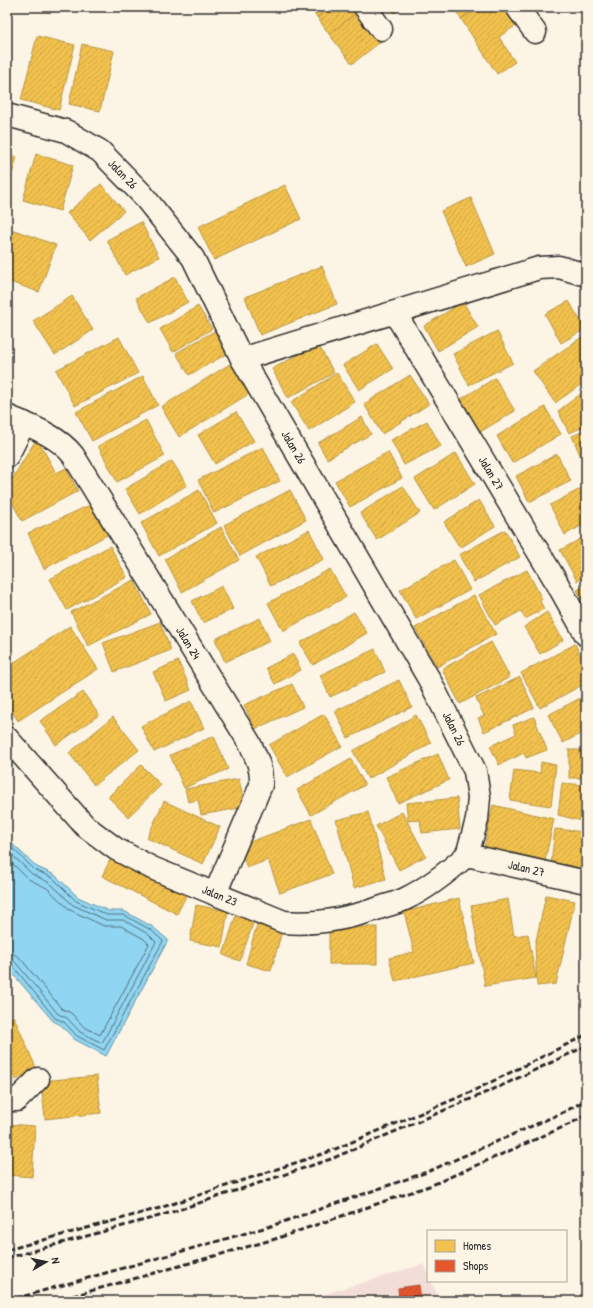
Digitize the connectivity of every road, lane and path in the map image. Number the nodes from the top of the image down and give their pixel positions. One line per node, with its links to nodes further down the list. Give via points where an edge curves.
1 (365, 7): 3 (street)
2 (517, 7): 4 (street)
3 (381, 29)
4 (534, 32)
5 (7, 115): 8 (street, Jalan 26, via 66,131 100,151 142,194 192,258)
6 (586, 275): 7 (street, via 559,267 539,268)
7 (395, 313): 8 (street); 11 (street, Jalan 27)
8 (242, 359): 13 (street, Jalan 26, via 429,679 475,771 479,797)
9 (15, 420): 10 (street); 15 (street, Jalan 24, via 66,446 249,742 259,763 262,773 261,785)
10 (7, 457)
11 (586, 635)
12 (7, 738): 15 (street, Jalan 23, via 85,826 110,845 152,868)
13 (467, 855): 14 (street, Jalan 27); 15 (street, Jalan 23, via 440,878 405,900 362,915 320,922 284,922)
14 (586, 882)
15 (215, 894)
16 (38, 1079): 17 (street, via 18,1100)
17 (7, 1100)

